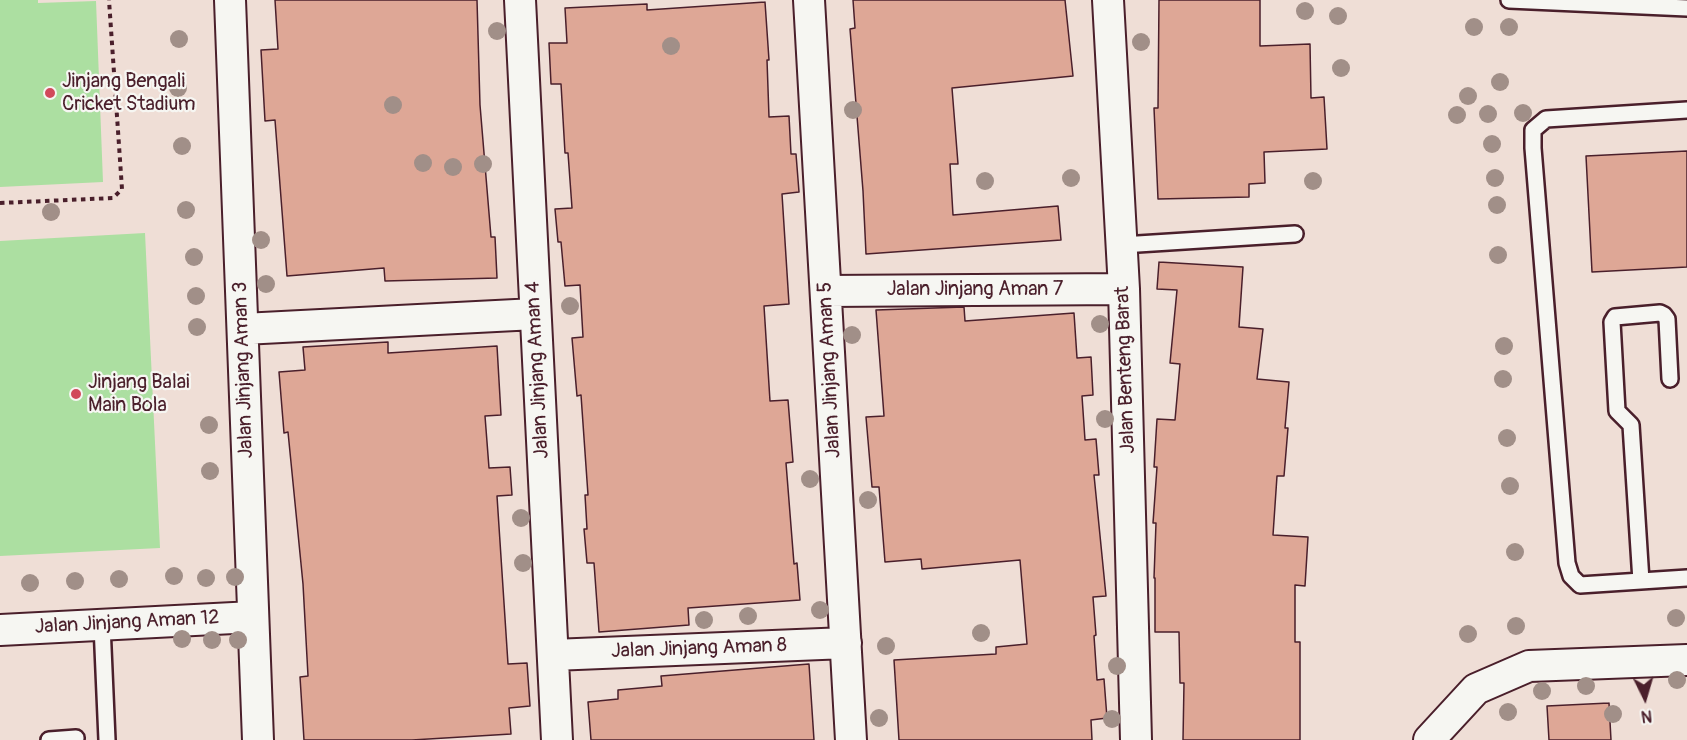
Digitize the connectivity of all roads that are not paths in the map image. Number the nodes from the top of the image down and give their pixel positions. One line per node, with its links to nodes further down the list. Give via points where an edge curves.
1 (230, 0): 13 (street, Jalan Jinjang Aman 3)
2 (520, 0): 12 (street, Jalan Jinjang Aman 4)
3 (809, 0): 11 (street, Jalan Jinjang Aman 5)
4 (1108, 0): 9 (street, Jalan Benteng Barat)
5 (1509, 0): 6 (lane)
6 (1687, 8)
7 (1687, 110): 16 (lane, via 1546,119 1533,130 1567,563 1571,576 1580,585)
8 (1295, 234): 9 (lane)
9 (1122, 245): 10 (street, Jalan Benteng Barat)
10 (1124, 289): 11 (street, Jalan Jinjang Aman 7); 29 (street, Jalan Benteng Barat)
11 (826, 291): 20 (street, Jalan Jinjang Aman 5)
12 (535, 314): 13 (street); 21 (street, Jalan Jinjang Aman 4)
13 (243, 329): 17 (street, Jalan Jinjang Aman 3)
14 (1670, 379): 16 (lane, via 1664,315 1615,317 1612,322 1617,411 1631,425)
15 (1687, 578): 16 (lane)
16 (1641, 581)
17 (253, 617): 18 (street, Jalan Jinjang Aman 12); 26 (street, Jalan Jinjang Aman 3)
18 (102, 625): 19 (street, Jalan Jinjang Aman 12); 25 (lane)
19 (0, 630)
20 (846, 643): 21 (street, Jalan Jinjang Aman 8); 28 (street, Jalan Jinjang Aman 5)
21 (553, 655): 27 (street, Jalan Jinjang Aman 4)
22 (1687, 660): 30 (street, via 1528,666 1476,688)
23 (76, 738): 24 (lane)
24 (49, 740)
25 (107, 740)
26 (258, 740)
27 (557, 740)
28 (851, 740)
29 (1136, 740)
30 (1429, 740)

